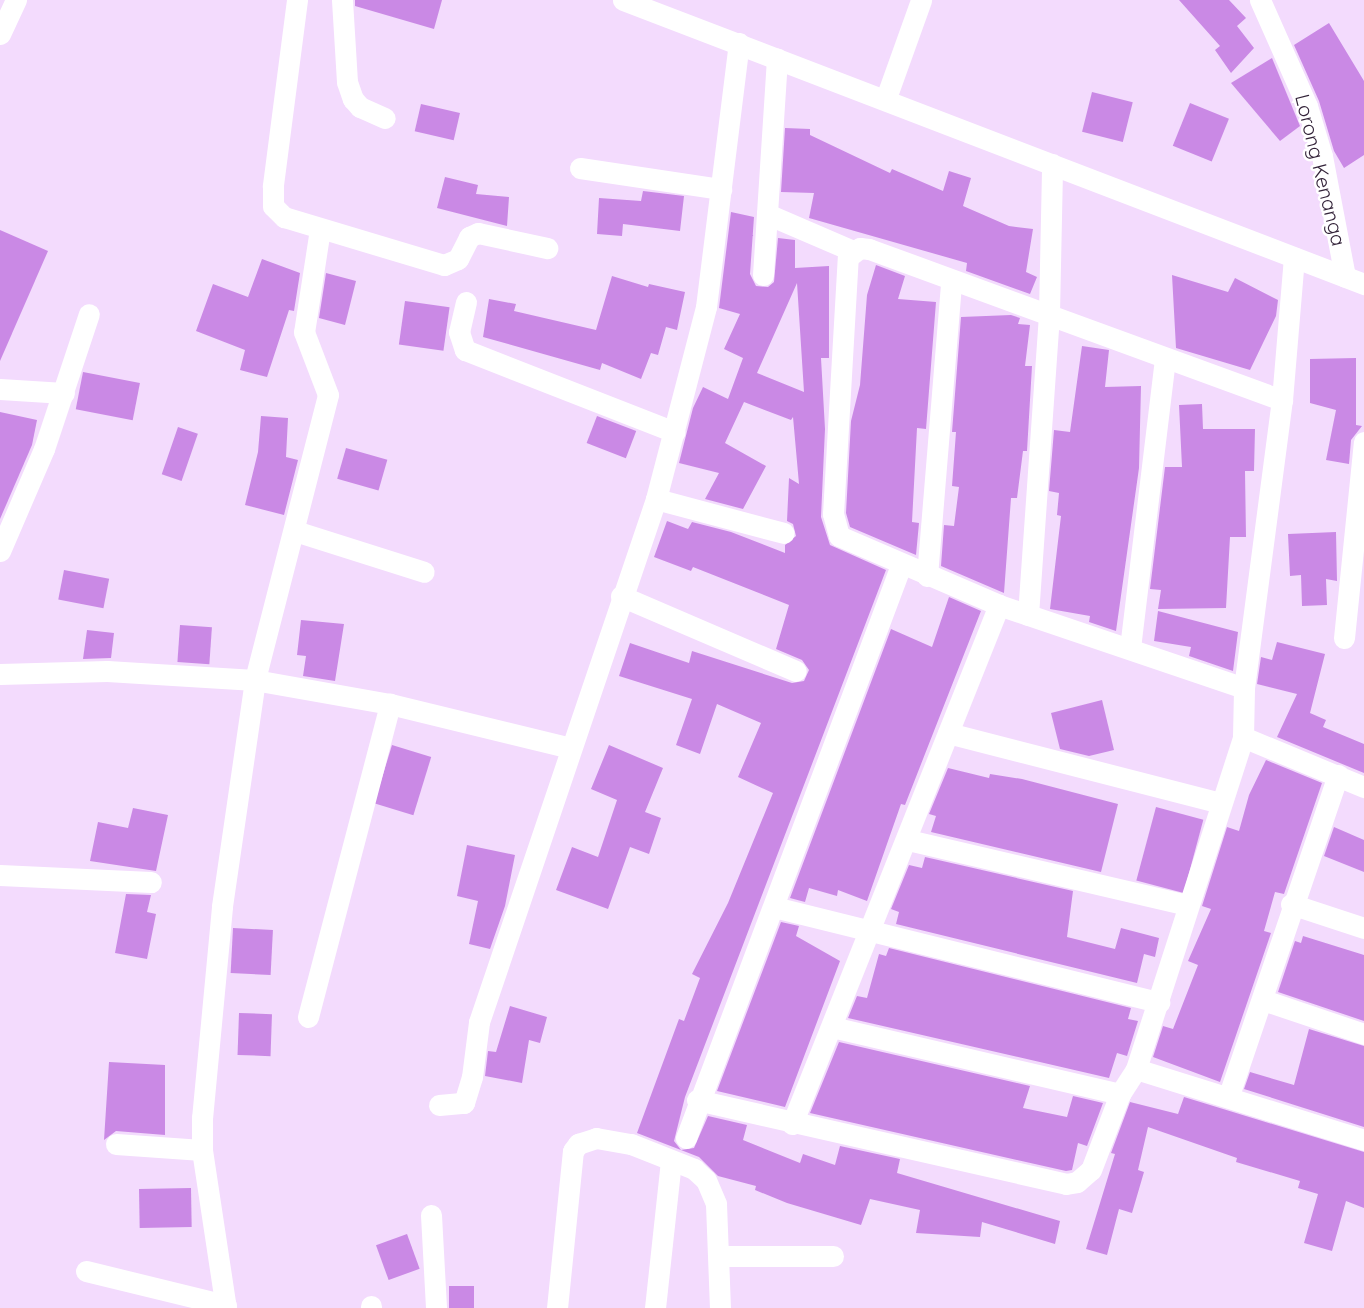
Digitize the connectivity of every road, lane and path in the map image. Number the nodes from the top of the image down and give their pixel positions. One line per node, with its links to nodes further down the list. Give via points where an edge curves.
1 (16, 0): 7 (street)
2 (297, 0): 16 (street, via 273,206 284,217)
3 (342, 0): 11 (street, via 347,82 353,99 360,107)
4 (623, 0): 8 (street)
5 (921, 0): 10 (street)
6 (1260, 0): 22 (street, Lorong Kenanga, via 1307,106)
7 (0, 34)
8 (739, 43): 9 (street); 14 (street)
9 (777, 58): 10 (street); 15 (street)
10 (886, 98): 12 (street)
11 (385, 118)
12 (1053, 164): 19 (street); 24 (street)
13 (580, 168): 14 (street)
14 (721, 189): 30 (street, via 706,307)
15 (767, 214): 18 (street); 20 (street)
16 (320, 229): 17 (street, via 444,265 459,259 469,237 478,233); 33 (street, via 304,332 328,394)
17 (547, 248)
18 (853, 251): 21 (street, via 869,249); 36 (street, via 845,269 833,514 835,526 845,541)
19 (1294, 258): 22 (street); 29 (street)
20 (763, 275)
21 (951, 281): 24 (street); 38 (street)
22 (1355, 281)
23 (466, 302): 30 (street, via 459,332 465,350)
24 (1049, 313): 26 (street); 41 (street)
25 (89, 314): 28 (street)
26 (1165, 358): 29 (street); 43 (street)
27 (0, 389): 28 (street)
28 (64, 393): 35 (street, via 22,507)
29 (1282, 400): 47 (street)
30 (674, 432): 32 (street)
31 (1364, 442): 42 (street)
32 (656, 499): 34 (street); 39 (street)
33 (295, 531): 37 (street); 46 (street)
34 (784, 533)
35 (0, 551)
36 (901, 564): 38 (street); 60 (street)
37 (424, 572)
38 (927, 576): 40 (street)
39 (621, 596): 44 (street); 51 (street)
40 (999, 605): 41 (street); 49 (street)
41 (1028, 615): 43 (street)
42 (1344, 638)
43 (1130, 648): 47 (street)
44 (796, 671)
45 (0, 674): 46 (street, via 107,671)
46 (255, 680): 48 (street); 77 (street, via 222,907)
47 (1244, 688): 50 (street)
48 (390, 704): 51 (street); 65 (street)
49 (948, 733): 54 (street); 55 (street)
50 (1243, 737): 52 (street); 54 (street)
51 (570, 748): 72 (street, via 541,846 479,1022 472,1077 464,1102)
52 (1338, 775): 53 (street); 58 (street)
53 (1364, 787)
54 (1221, 803): 59 (street)
55 (908, 840): 59 (street); 62 (street)
56 (0, 875): 57 (street)
57 (150, 882)
58 (1291, 904): 61 (street); 63 (street)
59 (1188, 905): 64 (street)
60 (774, 907): 62 (street); 71 (street)
61 (1364, 928)
62 (868, 932): 64 (street); 66 (street)
63 (1263, 1000): 67 (street); 70 (street)
64 (1159, 1002): 68 (street)
65 (308, 1017)
66 (832, 1027): 69 (street); 73 (street)
67 (1364, 1034)
68 (1136, 1069): 69 (street); 70 (street)
69 (1120, 1094): 73 (street, via 1091,1170 1077,1182 1066,1184)
70 (1229, 1095): 75 (street)
71 (697, 1100): 73 (street); 74 (street)
72 (439, 1105)
73 (792, 1124)
74 (686, 1138)
75 (1364, 1140)
76 (116, 1144): 77 (street)
77 (202, 1150): 83 (street)
78 (671, 1161): 80 (street, via 694,1169 712,1190); 85 (street, via 631,1144 596,1138 578,1144 570,1166); 86 (street)
79 (431, 1215): 84 (street)
80 (720, 1256): 81 (street); 87 (street)
81 (833, 1256)
82 (86, 1271): 83 (street)
83 (226, 1307)
84 (436, 1308)
85 (557, 1308)
86 (655, 1308)
87 (720, 1308)

